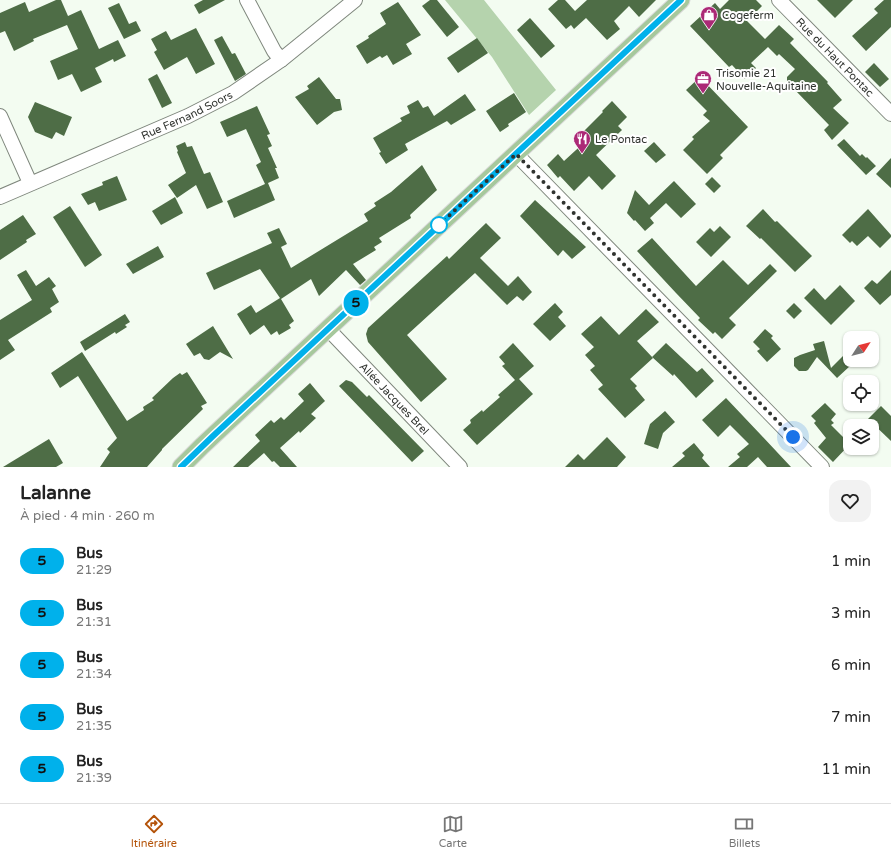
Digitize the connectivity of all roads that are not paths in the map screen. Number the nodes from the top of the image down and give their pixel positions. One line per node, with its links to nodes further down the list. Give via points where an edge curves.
1 (247, 0): 5 (street, via 274,51)
2 (355, 0): 5 (street, Rue Fernand Soors)
3 (681, 0): 8 (main road)
4 (778, 0): 6 (street, Rue du Haut Pontac)
5 (282, 60): 9 (street, Rue Fernand Soors, via 215,103)
6 (891, 114)
7 (0, 116): 9 (street)
8 (516, 154): 11 (main road); 14 (street)
9 (30, 183): 10 (street, Rue Fernand Soors)
10 (0, 197)
11 (328, 329): 12 (main road); 13 (street, Allée Jacques Brel)
12 (181, 467)
13 (460, 467)
14 (822, 467)

